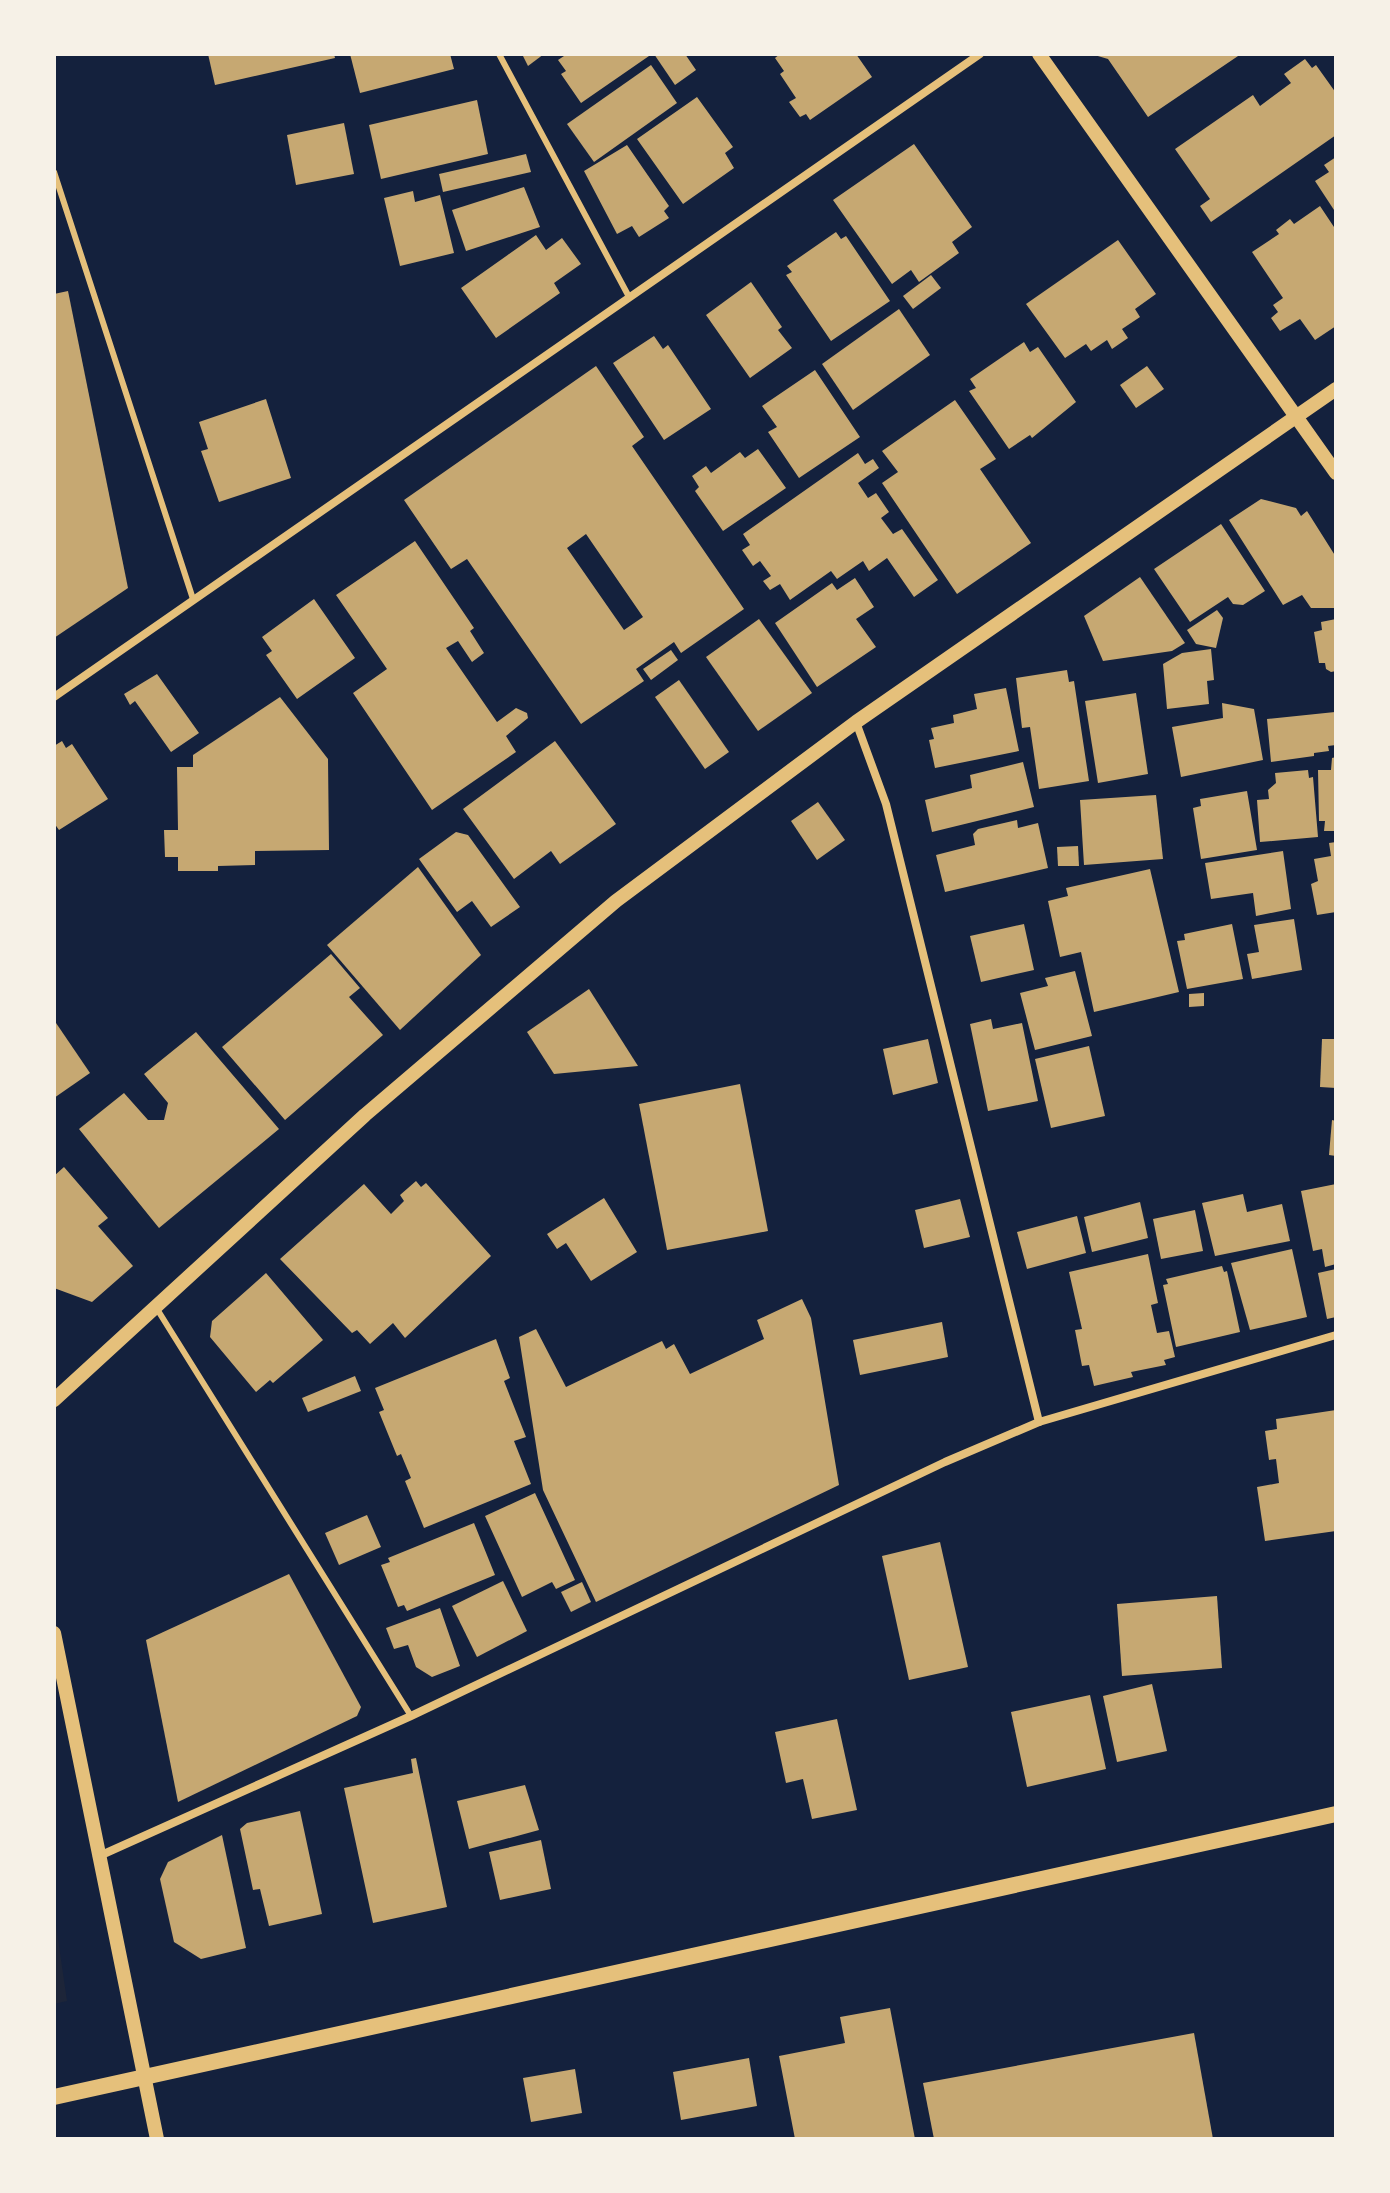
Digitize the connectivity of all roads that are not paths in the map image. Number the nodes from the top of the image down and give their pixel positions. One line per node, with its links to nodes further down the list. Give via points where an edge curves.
1 (499, 54): 5 (lane)
2 (980, 54): 5 (street)
3 (1039, 54): 7 (street)
4 (54, 172): 9 (lane)
5 (628, 295): 9 (street)
6 (1336, 389): 7 (street)
7 (1296, 417): 8 (street); 11 (street)
8 (1336, 473)
9 (193, 599): 10 (street)
10 (54, 697)
11 (856, 722): 12 (street, via 616,901 365,1115); 15 (street, via 886,804)
12 (156, 1307): 14 (street); 17 (lane)
13 (1336, 1335): 15 (street)
14 (54, 1400)
15 (1039, 1422): 17 (street)
16 (54, 1633): 19 (street)
17 (411, 1716): 19 (street)
18 (1336, 1814): 20 (main road)
19 (97, 1857): 20 (street)
20 (145, 2074): 21 (main road); 22 (street)
21 (54, 2097)
22 (157, 2139)

